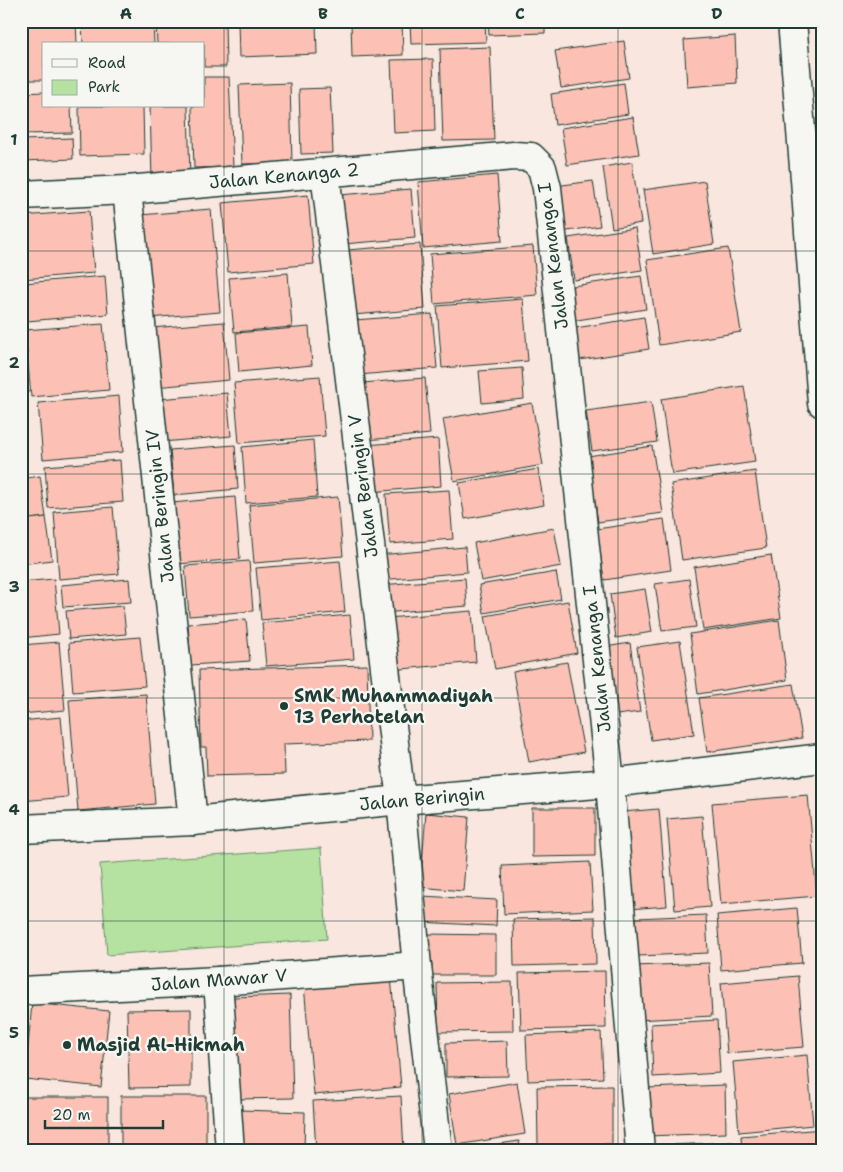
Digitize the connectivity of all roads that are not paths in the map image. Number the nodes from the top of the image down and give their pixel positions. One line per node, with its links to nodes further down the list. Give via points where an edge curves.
1 (792, 21): 4 (street)
2 (542, 168): 3 (street, Jalan Kenanga 2, via 532,157 514,156); 9 (street, Jalan Kenanga I, via 547,188)
3 (325, 172): 5 (street, Jalan Kenanga 2); 10 (street, Jalan Beringin V)
4 (814, 178): 7 (street)
5 (127, 190): 6 (street, Jalan Kenanga 2); 11 (street, Jalan Beringin IV)
6 (21, 195)
7 (822, 403)
8 (822, 758): 9 (street, Jalan Beringin)
9 (610, 783): 10 (street, Jalan Beringin); 18 (street, Jalan Kenanga I)
10 (401, 800): 11 (street, Jalan Beringin); 13 (street)
11 (193, 821): 12 (street, Jalan Beringin)
12 (21, 829)
13 (417, 966): 14 (street, Jalan Mawar V); 17 (street)
14 (218, 981): 15 (street, Jalan Mawar V); 16 (street)
15 (21, 991)
16 (230, 1151)
17 (438, 1151)
18 (640, 1151)

